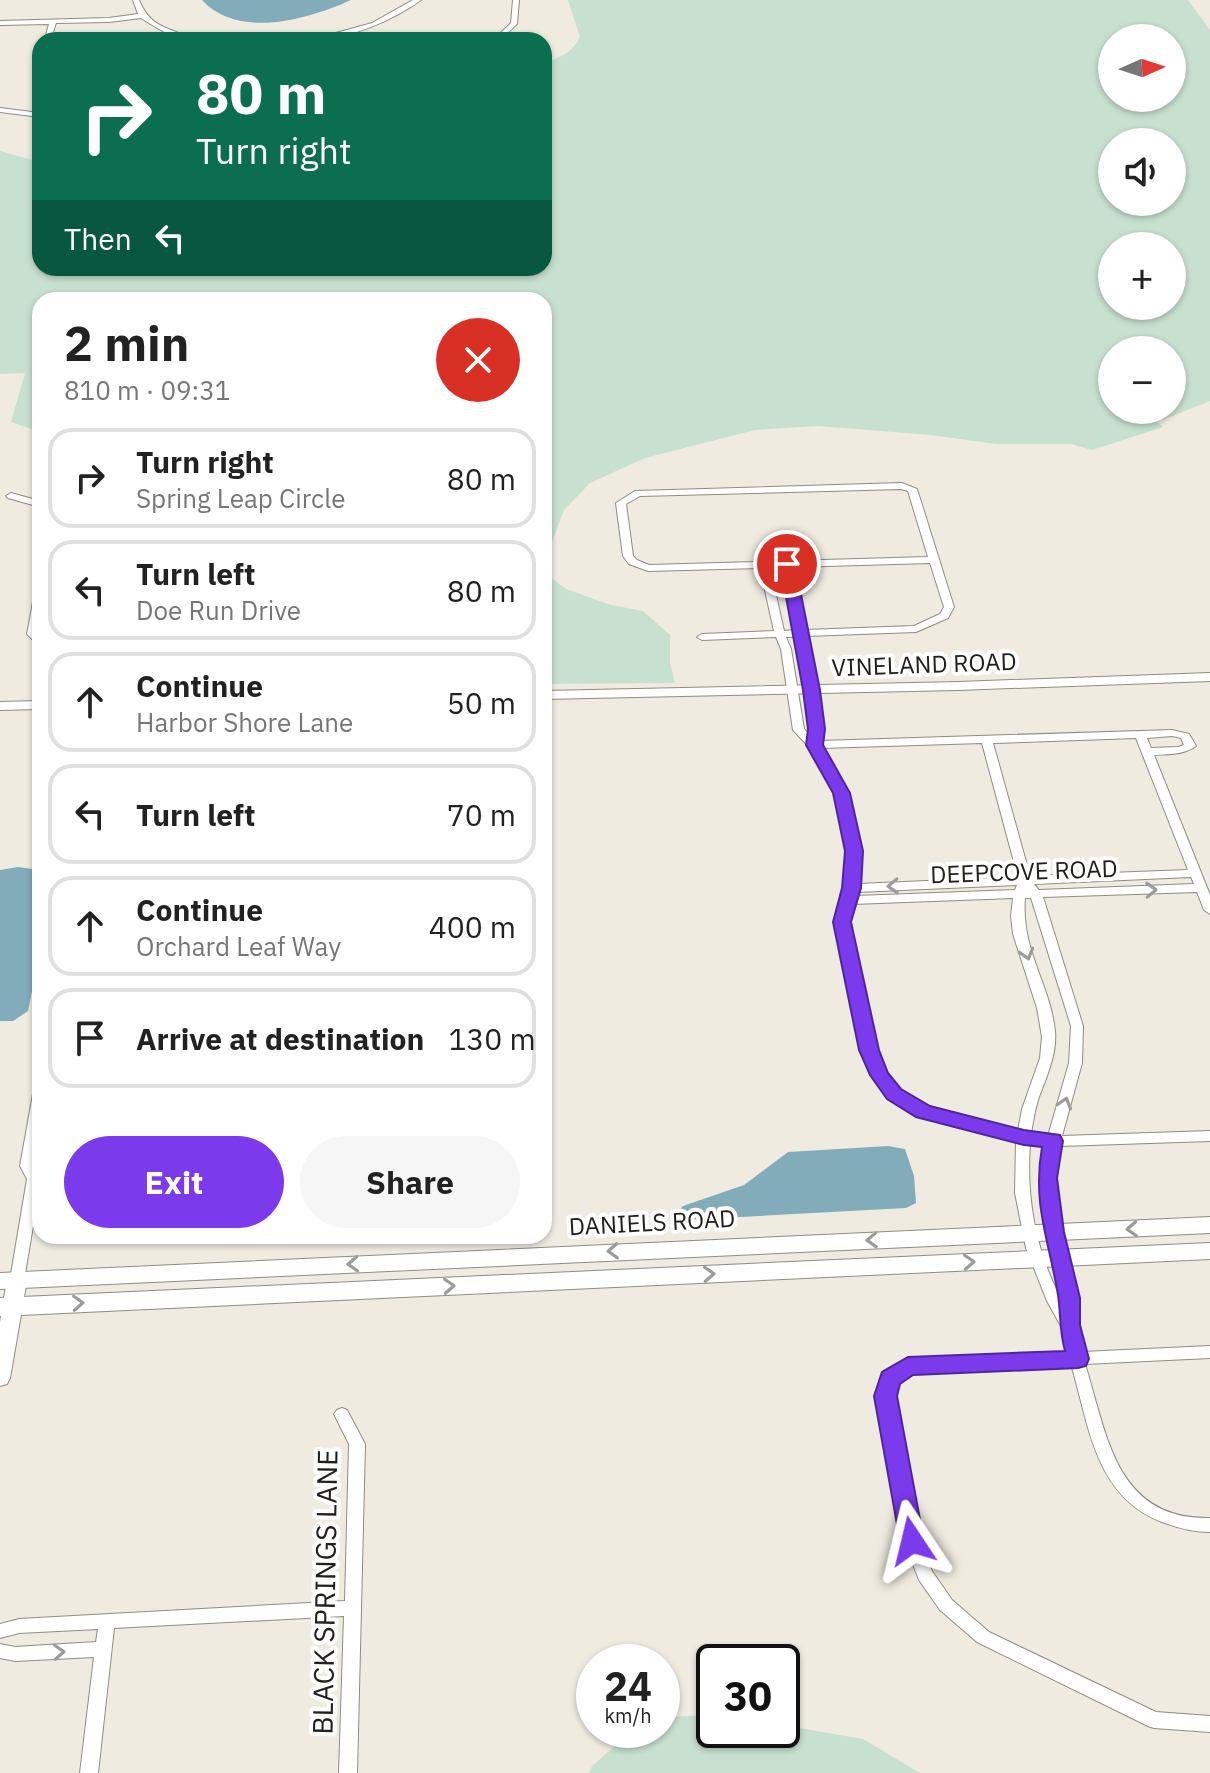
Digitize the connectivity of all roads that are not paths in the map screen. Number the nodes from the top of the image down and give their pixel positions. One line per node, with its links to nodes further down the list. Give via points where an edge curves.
1 (136, 0): 4 (street)
2 (418, 0): 9 (street, via 374,24)
3 (516, 0): 10 (street, via 514,24)
4 (142, 16): 5 (street); 8 (street)
5 (53, 22): 6 (street); 7 (street)
6 (0, 23)
7 (50, 32)
8 (169, 32)
9 (344, 32)
10 (505, 32)
11 (0, 110): 12 (street)
12 (32, 114)
13 (11, 496): 14 (street)
14 (32, 502)
15 (934, 560): 16 (street); 17 (street, via 909,487 638,493 621,503 633,562 648,568); 18 (street, via 949,607 944,616 916,629)
16 (787, 564): 17 (street); 18 (street)
17 (764, 565): 19 (street)
18 (802, 633): 19 (street); 22 (street)
19 (780, 634): 20 (street); 21 (street)
20 (702, 637)
21 (787, 655): 22 (street); 24 (street)
22 (804, 655): 25 (street)
23 (1210, 677): 25 (main road, VINELAND ROAD)
24 (793, 690): 25 (main road, VINELAND ROAD); 26 (main road, VINELAND ROAD); 29 (street)
25 (811, 690): 30 (street)
26 (552, 695)
27 (32, 705): 28 (main road)
28 (0, 706)
29 (798, 722): 30 (street); 33 (street)
30 (816, 722): 33 (street)
31 (1140, 735): 32 (street); 34 (street); 34 (street, via 1178,734 1190,746)
32 (987, 740): 33 (street); 36 (street)
33 (814, 745): 38 (street, via 841,793 854,851)
34 (1147, 752): 35 (street)
35 (1195, 873): 36 (street, DEEPCOVE ROAD); 37 (street)
36 (1025, 880): 38 (street, DEEPCOVE ROAD, one-way to 38); 39 (street); 40 (street)
37 (1201, 888): 39 (street, DEEPCOVE ROAD, one-way to 37); 41 (street)
38 (850, 894): 40 (street, DEEPCOVE ROAD); 44 (street, via 842,922 869,1050 880,1075 894,1094 924,1111)
39 (1036, 894): 40 (street, DEEPCOVE ROAD); 45 (street, one-way to 39, via 1079,1047)
40 (1018, 895): 44 (street, one-way to 44, via 1015,914 1049,1028)
41 (1210, 910)
42 (1210, 1136): 45 (street)
43 (32, 1138): 46 (street, via 27,1166)
44 (1024, 1138): 45 (street); 47 (street)
45 (1053, 1141): 48 (street)
46 (32, 1170)
47 (1020, 1176): 48 (street); 52 (street)
48 (1047, 1178): 51 (street)
49 (32, 1193): 56 (street)
50 (1210, 1225): 51 (main road, DANIELS ROAD, one-way to 51)
51 (1053, 1232): 52 (main road, DANIELS ROAD); 54 (street)
52 (1028, 1233): 55 (street); 56 (main road, DANIELS ROAD, one-way to 56)
53 (1210, 1251): 54 (main road)
54 (1060, 1258): 55 (main road); 58 (street)
55 (1036, 1259): 57 (main road, one-way to 55); 58 (street, via 1050,1297)
56 (8, 1281): 57 (main road)
57 (6, 1306): 61 (main road)
58 (1069, 1325): 60 (street)
59 (1210, 1352): 60 (street)
60 (1078, 1359): 63 (street, via 1107,1465 1119,1487 1151,1512); 70 (street, via 908,1366 890,1379 885,1396 912,1541 925,1575 946,1605 983,1637 1154,1720)
61 (0, 1378)
62 (342, 1414): 64 (street, BLACK SPRINGS LANE, via 357,1444)
63 (1210, 1525)
64 (352, 1608): 65 (street); 72 (street, BLACK SPRINGS LANE)
65 (107, 1621): 66 (street); 68 (street)
66 (19, 1626): 67 (street); 69 (street)
67 (0, 1631)
68 (103, 1649): 69 (street, one-way to 68); 71 (street)
69 (8, 1652)
70 (1210, 1724)
71 (89, 1773)
72 (348, 1773)

